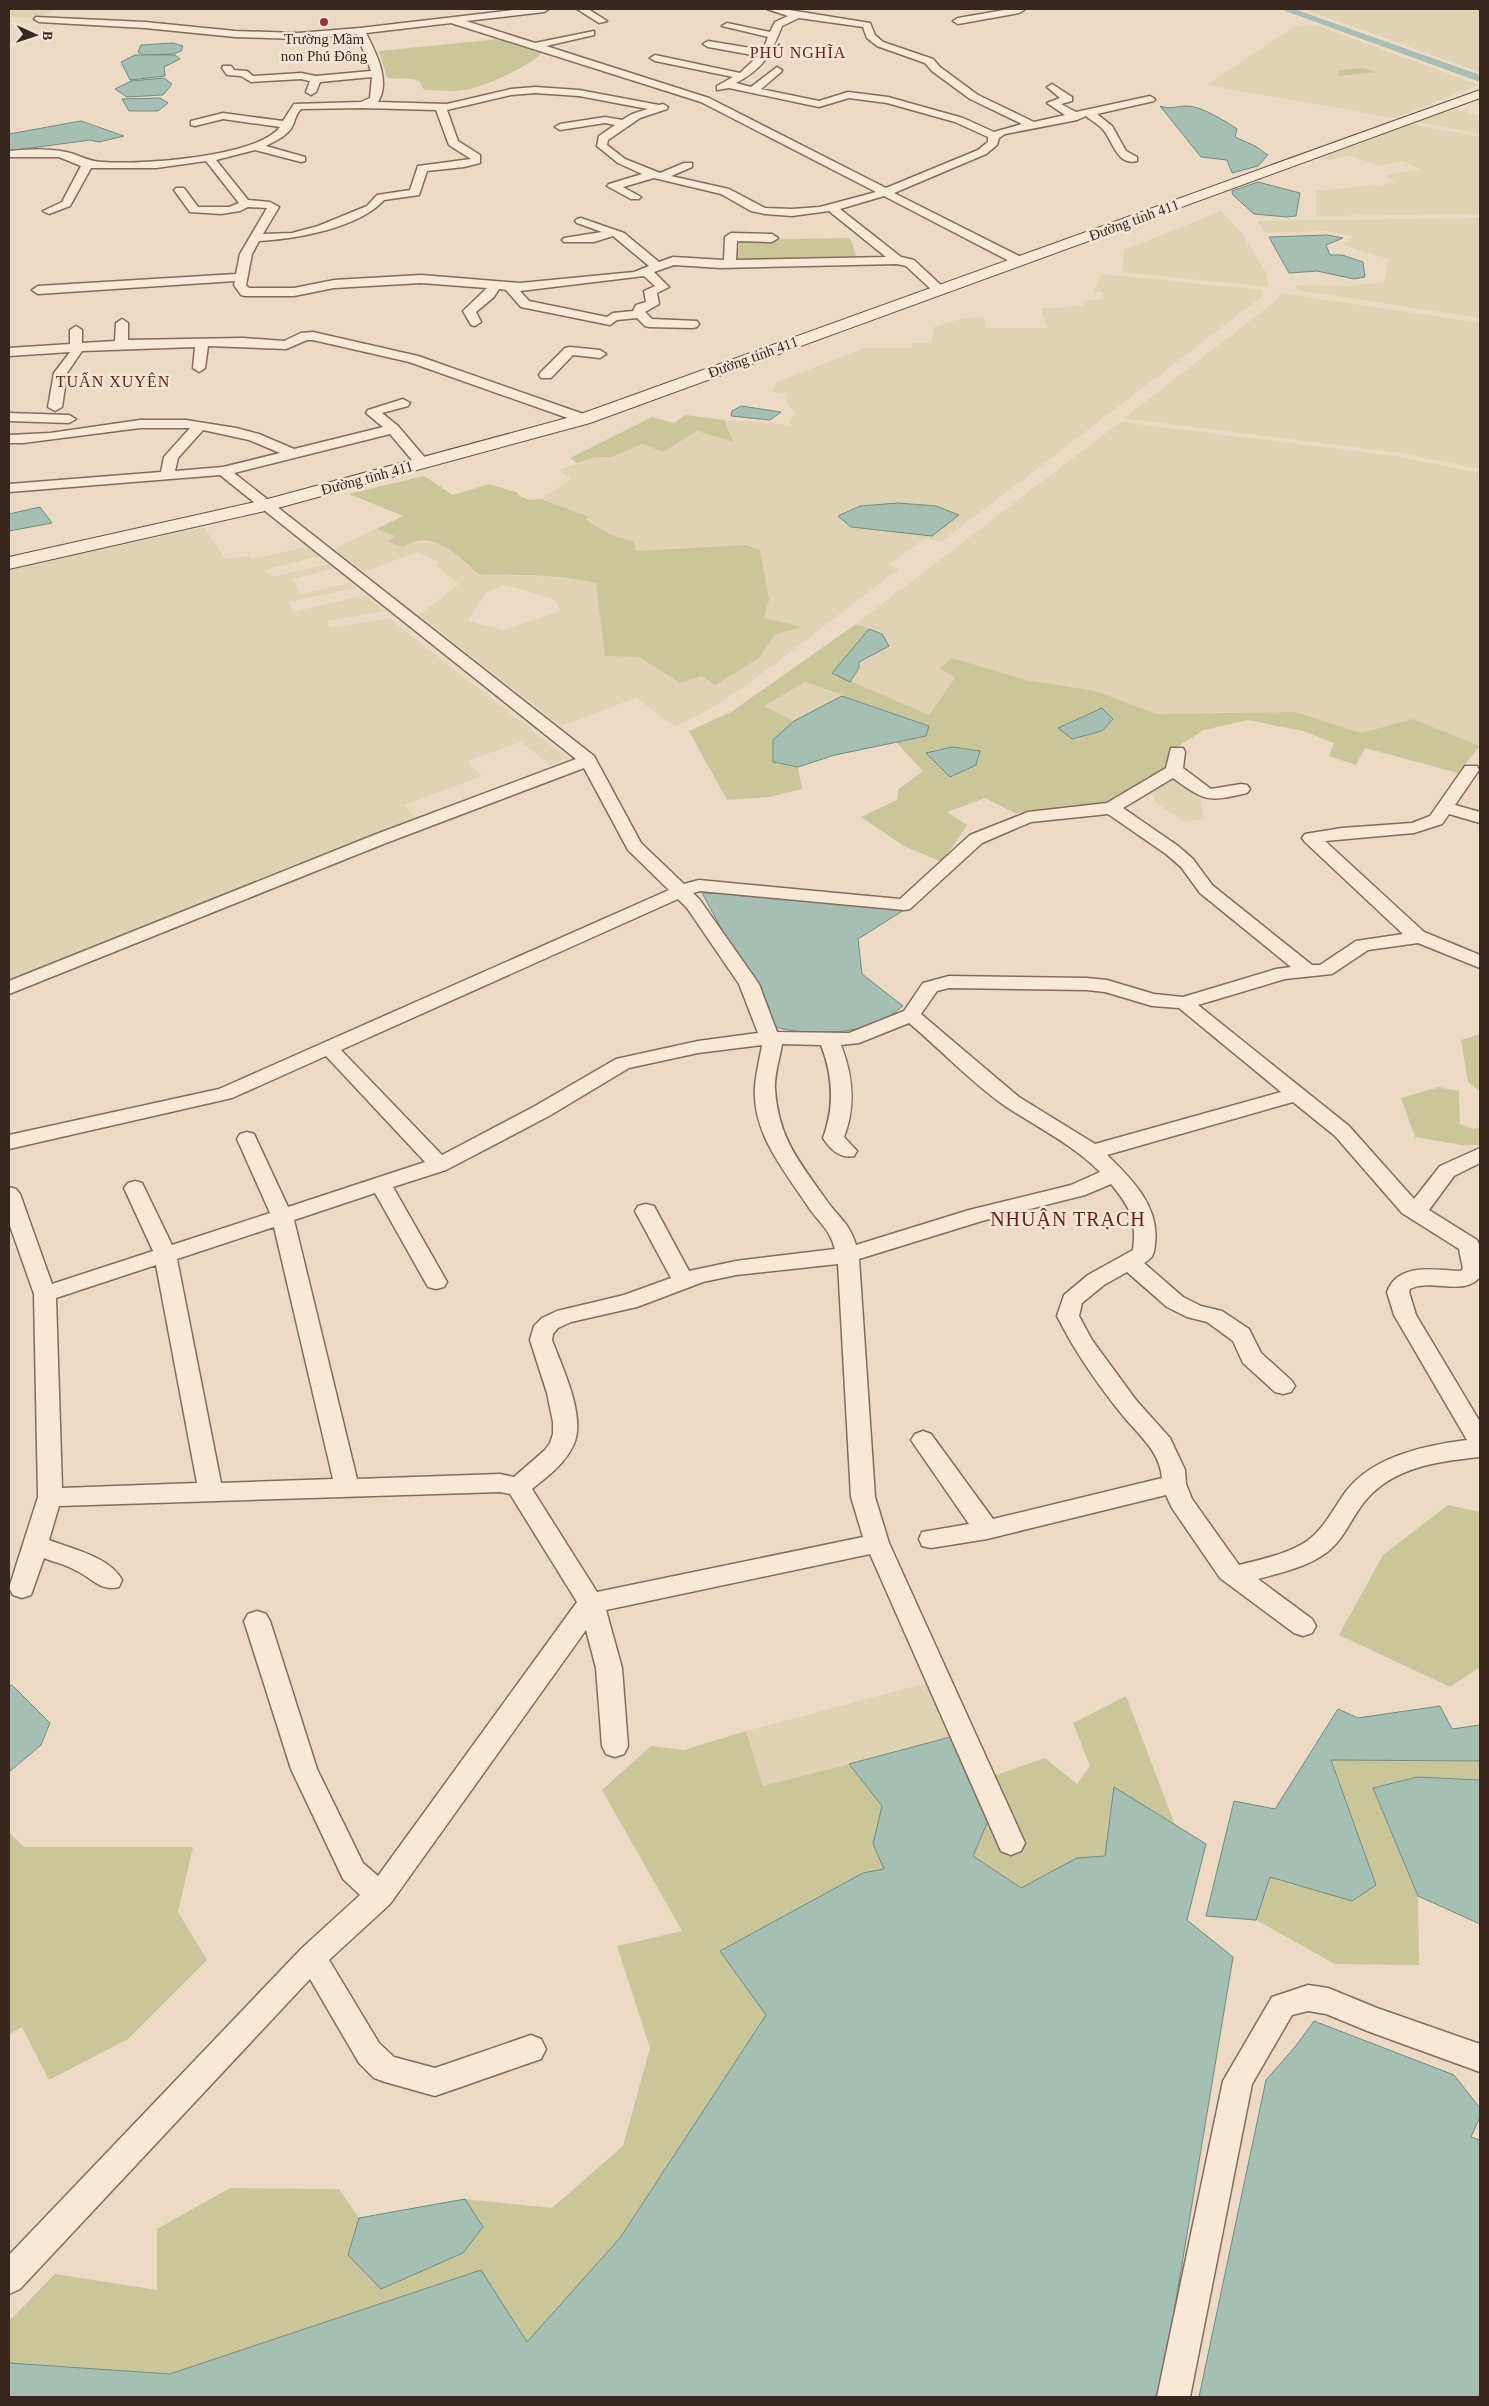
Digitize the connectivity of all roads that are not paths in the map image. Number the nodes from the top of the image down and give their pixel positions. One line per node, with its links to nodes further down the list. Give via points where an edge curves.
1 (544, 9): 5 (street)
2 (582, 9): 10 (street)
3 (779, 9): 7 (street)
4 (1016, 9): 11 (street, via 1019,10)
5 (512, 11): 9 (street)
6 (871, 14): 12 (street)
7 (797, 15): 12 (street); 16 (street, via 778,24)
8 (39, 19): 14 (street, via 145,25 231,37)
9 (452, 20): 14 (street); 18 (street)
10 (602, 21)
11 (958, 21)
12 (864, 24): 41 (street, via 868,26 870,36 880,44 929,61 974,97)
13 (727, 26): 16 (street)
14 (360, 31): 23 (street)
15 (590, 33): 18 (street)
16 (772, 35): 19 (street)
17 (708, 44): 19 (street)
18 (532, 46): 30 (street)
19 (766, 54): 24 (street)
20 (655, 58): 24 (street)
21 (227, 68): 25 (street, via 231,73 243,73 251,79 301,76)
22 (777, 70): 28 (street)
23 (377, 73): 25 (street); 34 (street, via 379,92 372,102)
24 (742, 76): 26 (street)
25 (316, 80): 33 (street)
26 (729, 85): 28 (street); 30 (street)
27 (1052, 86): 37 (street, via 1068,99 1052,103)
28 (753, 90): 43 (street, via 819,104 848,95 888,100 959,120)
29 (1480, 94): 64 (main road, Đường tỉnh 411)
30 (702, 98): 32 (street); 53 (street)
31 (1146, 100): 36 (street)
32 (685, 104)
33 (304, 105): 34 (street); 40 (street, via 291,112)
34 (362, 105): 35 (street)
35 (441, 107): 39 (street, via 534,90 579,93 639,106 668,107 638,115); 60 (street, via 452,143 476,157 476,161 422,168 415,193 381,197 371,208 322,228 292,236)
36 (1090, 114): 37 (street); 48 (street, via 1108,128 1122,153)
37 (1077, 117): 41 (street)
38 (195, 123): 40 (street, via 223,116)
39 (624, 124): 42 (street, via 605,120); 51 (street, via 603,138 602,146 628,164)
40 (288, 125): 44 (street, via 277,136)
41 (1034, 126): 43 (street)
42 (560, 127)
43 (994, 136): 53 (street, via 993,143 982,152)
44 (254, 146): 46 (street); 47 (street)
45 (9, 154): 49 (street, via 64,154)
46 (208, 157): 49 (street, via 146,164); 55 (street)
47 (301, 159)
48 (1133, 159)
49 (88, 164): 57 (street, via 66,204)
50 (688, 165): 51 (street)
51 (658, 175): 54 (street, via 613,186); 56 (street, via 727,193 748,206 765,211)
52 (180, 190): 55 (street, via 194,210 236,209)
53 (885, 193): 56 (street); 64 (street)
54 (635, 197)
55 (245, 203): 60 (street, via 273,207)
56 (832, 208): 63 (street)
57 (49, 211)
58 (581, 222): 59 (street)
59 (612, 233): 62 (street); 66 (street, via 626,239)
60 (254, 238): 67 (street, via 246,254)
61 (772, 238): 65 (street, via 732,237)
62 (568, 240)
63 (897, 260): 65 (street); 72 (street, via 910,263)
64 (1019, 261): 72 (main road, Đường tỉnh 411)
65 (730, 264): 66 (street, via 673,261)
66 (652, 269): 70 (street, via 587,281); 74 (street, via 663,287 650,291 653,304 640,308)
67 (242, 276): 68 (street, via 240,285 245,292 260,293 294,292); 71 (street)
68 (381, 280): 69 (street, via 421,279); 73 (street)
69 (494, 286): 70 (street); 75 (street, via 490,294 470,311)
70 (513, 288): 81 (street, via 525,304 582,317)
71 (38, 290)
72 (939, 290): 89 (main road, Đường tỉnh 411)
73 (365, 292)
74 (639, 313): 77 (street, via 649,322); 81 (street, via 613,316)
75 (475, 322)
76 (122, 323): 80 (street)
77 (693, 324)
78 (76, 330): 82 (street)
79 (202, 342): 80 (street); 84 (street); 89 (street, via 286,345 305,336 313,336 413,359)
80 (121, 344): 82 (street)
81 (605, 344): 85 (street, via 570,351)
82 (76, 348): 83 (street); 87 (street, via 60,377)
83 (9, 352)
84 (199, 368)
85 (546, 375)
86 (403, 403): 92 (street, via 372,412)
87 (55, 407)
88 (9, 417): 90 (street)
89 (584, 418): 95 (main road, Đường tỉnh 411)
90 (69, 419)
91 (200, 425): 93 (street, via 121,426 43,439); 94 (street, via 265,440); 97 (street, via 171,457)
92 (393, 430): 94 (street); 95 (street)
93 (9, 439)
94 (294, 455): 96 (street)
95 (422, 463): 99 (main road, Đường tỉnh 411)
96 (223, 470): 97 (street); 99 (street)
97 (170, 475): 98 (street)
98 (9, 488)
99 (267, 505): 100 (main road, Đường tỉnh 411); 101 (street)
100 (9, 563)
101 (588, 760): 107 (street, via 634,846); 111 (street, via 370,842)
102 (1471, 770): 104 (street)
103 (1241, 789): 105 (street, via 1212,795 1205,793 1176,761)
104 (1444, 807): 106 (street); 108 (street, via 1436,820 1414,828 1310,838)
105 (1111, 808): 107 (street, via 1028,817 976,839 904,905 699,885); 110 (street, via 1172,850 1187,863 1206,889)
106 (1480, 818)
107 (681, 891): 114 (street, via 694,904 749,984); 116 (street)
108 (1418, 937): 109 (street); 110 (street, via 1362,945 1325,970)
109 (1480, 962)
110 (1308, 971): 112 (street, via 1283,973)
111 (9, 988)
112 (1184, 1003): 113 (street, via 1152,1000 1107,986 1086,984 949,982 930,987); 117 (street)
113 (911, 1015): 115 (street, via 852,1039); 121 (street, via 1012,1101)
114 (770, 1038): 115 (street); 123 (street, via 622,1063 542,1111); 132 (street, via 772,1044 765,1088 770,1128 806,1188 841,1231)
115 (829, 1040): 120 (street, via 838,1062 842,1095 842,1110 833,1138)
116 (329, 1048): 119 (street, via 225,1094); 123 (street)
117 (1297, 1094): 121 (street); 129 (street, via 1342,1131)
118 (247, 1139): 130 (street)
119 (9, 1142)
120 (847, 1152)
121 (1092, 1152): 124 (street)
122 (1480, 1155): 129 (street, via 1447,1171)
123 (439, 1165): 125 (street)
124 (1114, 1174): 132 (street, via 1078,1190 977,1215); 133 (street, via 1136,1200 1146,1230 1143,1254)
125 (380, 1184): 130 (street); 135 (street)
126 (135, 1188): 131 (street)
127 (9, 1194): 136 (street)
128 (646, 1212): 134 (street)
129 (1416, 1212): 139 (street, via 1463,1240 1473,1256 1474,1270 1466,1279 1416,1277 1401,1284 1398,1292 1405,1315)
130 (282, 1216): 131 (street); 143 (street)
131 (165, 1254): 136 (street); 144 (street)
132 (848, 1255): 134 (street, via 736,1268); 148 (street, via 863,1497)
133 (1129, 1262): 137 (street, via 1175,1302 1195,1312 1214,1316 1241,1335 1251,1357); 141 (street, via 1096,1280 1072,1300 1068,1316 1082,1344 1128,1406 1162,1444 1173,1470)
134 (683, 1280): 142 (street, via 636,1300 565,1316 550,1323 542,1332 541,1340 565,1414 565,1430 562,1443 552,1458)
135 (436, 1282)
136 (46, 1294): 145 (street)
137 (1283, 1386)
138 (923, 1440): 146 (street)
139 (1480, 1442)
140 (1480, 1448): 150 (street, via 1446,1450 1400,1464 1363,1488 1341,1520 1316,1547 1271,1566)
141 (1174, 1484): 146 (street); 150 (street, via 1181,1502 1229,1571)
142 (518, 1487): 143 (street, via 500,1483); 153 (street)
143 (347, 1488): 144 (street)
144 (210, 1492): 145 (street)
145 (50, 1497): 149 (street)
146 (987, 1530): 147 (street)
147 (931, 1539)
148 (877, 1543): 153 (street); 157 (street)
149 (35, 1545): 151 (street, via 86,1564); 152 (street)
150 (1236, 1576): 155 (street)
151 (110, 1580)
152 (22, 1588)
153 (591, 1603): 156 (street, via 609,1668); 158 (street)
154 (257, 1622): 158 (street, via 304,1769 353,1871)
155 (1303, 1626)
156 (615, 1746)
157 (1010, 1843)
158 (380, 1895): 159 (street)
159 (312, 1957): 160 (street, via 369,2053 385,2068 435,2082); 162 (street)
160 (531, 2049)
161 (1480, 2058): 163 (street, via 1328,2001 1308,1998 1282,2006 1238,2082)
162 (9, 2278)
163 (1173, 2397)

